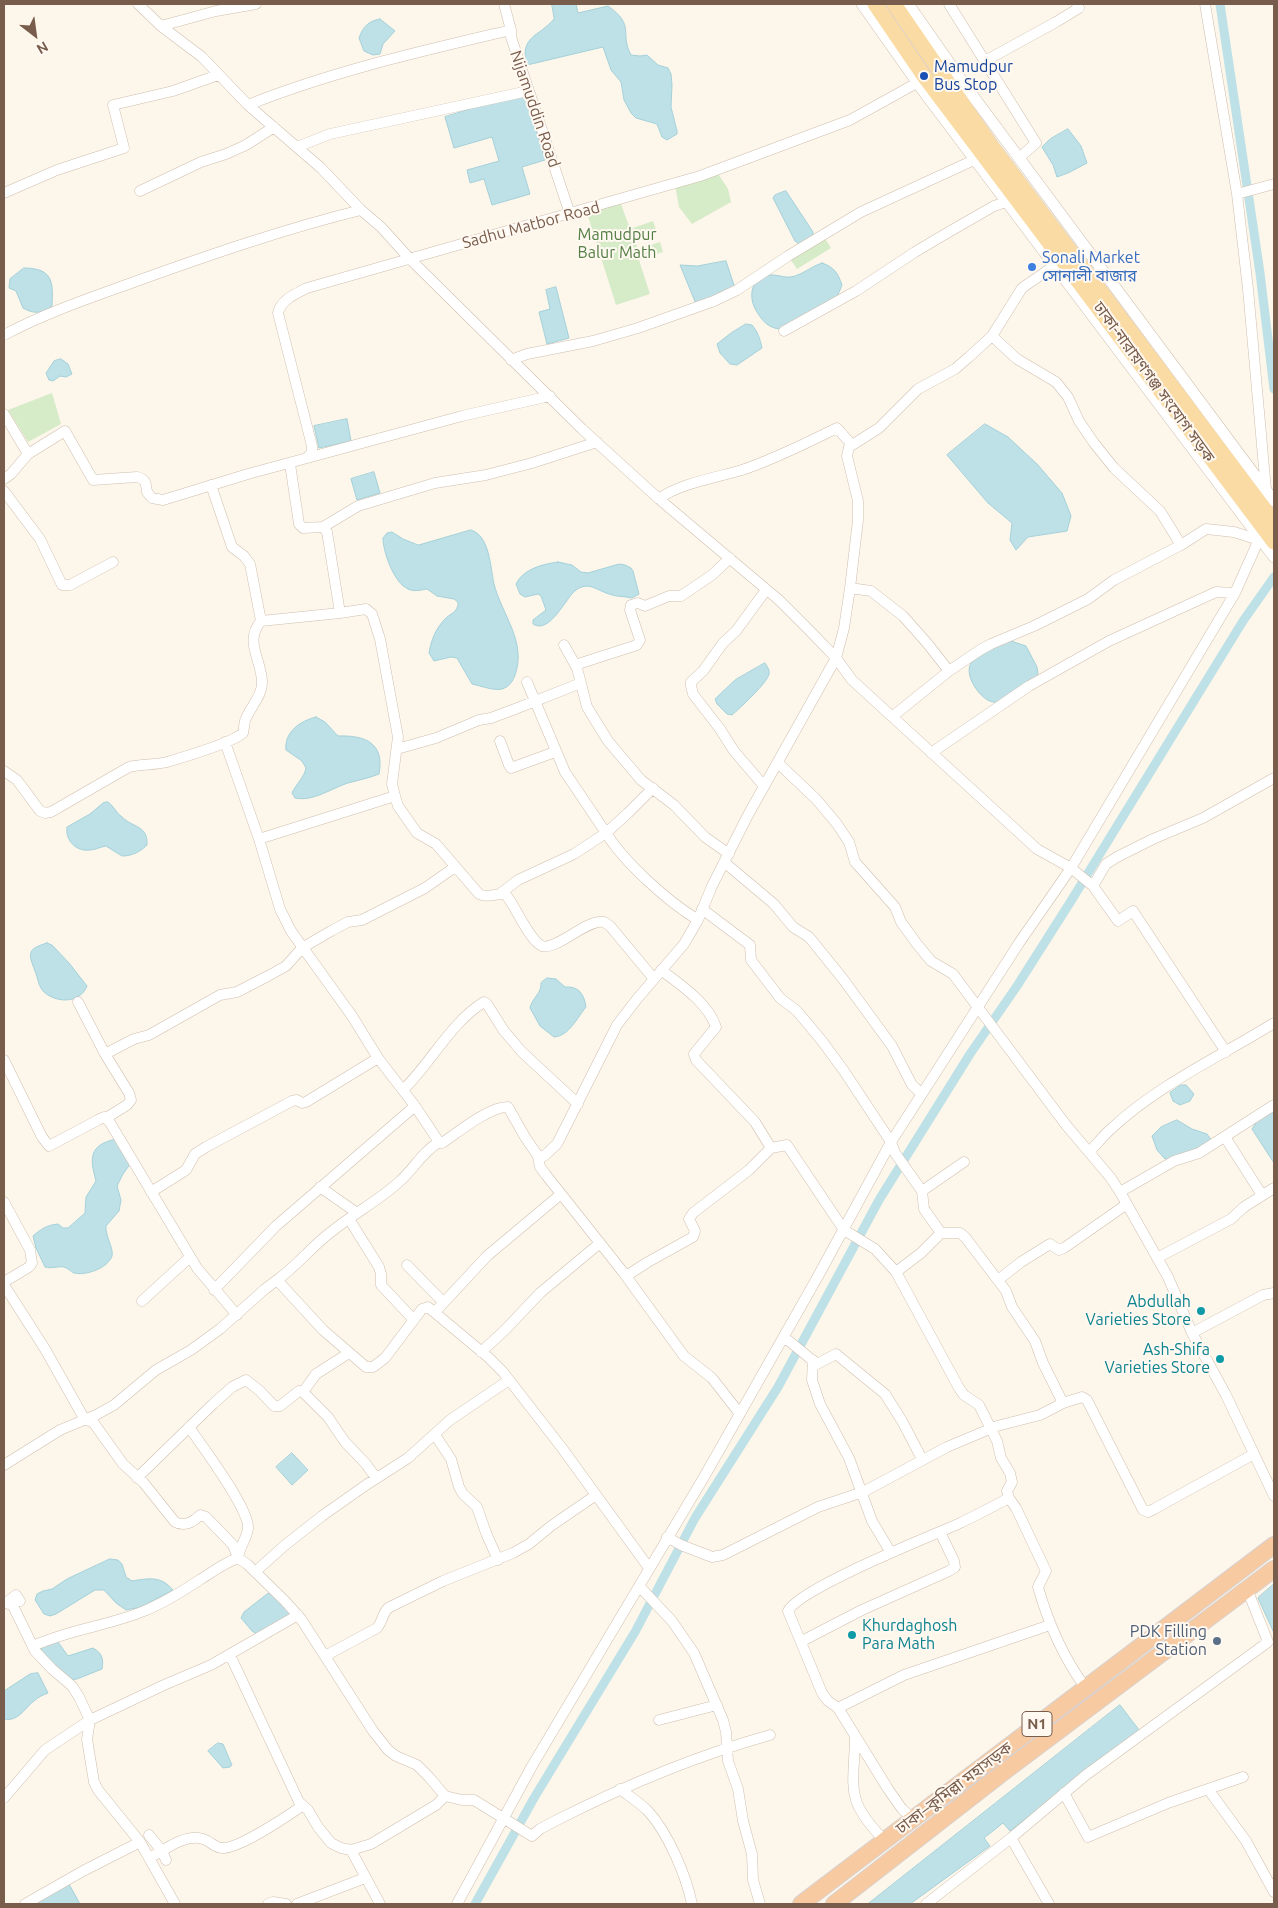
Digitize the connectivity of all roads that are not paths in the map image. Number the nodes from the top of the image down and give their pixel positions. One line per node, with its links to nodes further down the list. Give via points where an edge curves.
1 (138, 4): 11 (street)
2 (256, 4): 11 (street)
3 (504, 4): 12 (street, Nijamuddin Road)
4 (862, 4): 16 (street)
5 (875, 4): 16 (main road, ঢাকা-নারায়ণগঞ্জ সংযোগ সড়ক)
6 (894, 4): 13 (main road, ঢাকা-নারায়ণগঞ্জ সংযোগ সড়ক)
7 (908, 4): 13 (street)
8 (949, 4): 14 (street)
9 (1077, 4): 14 (street, via 1079,8)
10 (1205, 4): 26 (street)
11 (161, 26): 15 (street, via 202,57)
12 (511, 30): 17 (street, Nijamuddin Road); 18 (street, via 338,74)
13 (931, 47): 21 (street); 50 (main road, ঢাকা-নারায়ণগঞ্জ সংযোগ সড়ক, via 992,147)
14 (985, 61): 21 (street, via 1036,143)
15 (218, 75): 18 (street); 25 (street, via 173,91 113,105 124,148 57,170)
16 (922, 81): 22 (street); 29 (street, Sadhu Matbor Road, via 850,120 785,146 700,176); 38 (main road, ঢাকা-নারায়ণগঞ্জ সংযোগ সড়ক, via 1118,333)
17 (528, 91): 20 (street, via 330,134); 29 (street, Nijamuddin Road)
18 (248, 105): 19 (street)
19 (274, 127): 20 (street); 24 (street, via 246,145)
20 (297, 147): 28 (street)
21 (1019, 158): 46 (street)
22 (974, 160): 27 (street); 35 (street, via 861,212 737,290 714,301 602,338)
23 (1270, 185): 26 (street)
24 (140, 191)
25 (4, 193)
26 (1237, 194): 46 (street)
27 (1006, 202): 31 (street); 32 (street, via 947,233 856,291)
28 (361, 210): 30 (street); 33 (street, via 261,238 163,272 69,305)
29 (570, 214): 30 (street, Sadhu Matbor Road)
30 (409, 258): 35 (street); 42 (street, Sadhu Matbor Road, via 307,288 280,306 278,313 312,446)
31 (1054, 266): 34 (street, via 1022,288); 38 (street)
32 (784, 331)
33 (4, 335)
34 (992, 336): 40 (street, via 955,369 918,389 878,428); 54 (street, via 1018,359 1056,382 1094,443 1114,468 1160,511)
35 (511, 360): 36 (street)
36 (550, 396): 39 (street); 42 (street)
37 (4, 414): 41 (street)
38 (1183, 430): 52 (street); 53 (main road, ঢাকা-নারায়ণগঞ্জ সংযোগ সড়ক)
39 (597, 442): 48 (street); 51 (street, via 522,466 435,483 358,506)
40 (851, 444): 48 (street, via 837,428 760,463 683,487); 58 (street, via 848,456 858,501)
41 (28, 454): 44 (street); 45 (street, via 65,431 93,480 142,478 152,498 163,500)
42 (307, 458): 43 (street)
43 (290, 464): 45 (street); 51 (street, via 299,524 303,528)
44 (4, 479)
45 (211, 485): 62 (street, via 232,547 250,564)
46 (1266, 490): 49 (street)
47 (4, 491): 57 (street, via 40,539 62,585 70,585)
48 (659, 499): 56 (street)
49 (1274, 500)
50 (1274, 522)
51 (323, 527): 61 (street, via 331,549)
52 (1259, 538): 54 (street, via 1206,529); 55 (street); 60 (street)
53 (1274, 542)
54 (1180, 545): 66 (street, via 1114,580 1088,599 991,644)
55 (1274, 557)
56 (730, 558): 59 (street); 65 (street, via 681,596 669,596 645,606 631,605 640,640 637,645)
57 (113, 562)
58 (850, 588): 64 (street); 66 (street, via 871,591 902,616)
59 (766, 590): 64 (street); 79 (street, via 736,631 691,682 694,694 734,751)
60 (1235, 593): 75 (street, via 1216,592 1109,641 1044,676); 86 (street)
61 (340, 613): 62 (street); 73 (street, via 366,609 372,614 393,705)
62 (261, 621): 72 (street, via 255,628 254,650 262,673 262,685 244,721 243,733)
63 (564, 645): 65 (street)
64 (836, 658): 70 (street, via 852,680); 76 (street)
65 (575, 665): 68 (street)
66 (949, 671): 70 (street)
67 (527, 682): 69 (street)
68 (581, 683): 69 (street); 80 (street, via 587,707 600,730 641,780)
69 (534, 701): 73 (street, via 436,738); 74 (street)
70 (893, 716): 75 (street)
71 (500, 740): 74 (street, via 511,768)
72 (225, 742): 77 (street, via 166,762 129,767 45,813 40,811 17,780); 83 (street)
73 (397, 749): 81 (street, via 392,784)
74 (555, 752): 82 (street, via 573,787)
75 (931, 753): 86 (street, via 1037,849)
76 (778, 763): 79 (street); 95 (street, via 824,808 844,834 855,862 895,907 917,944 931,961 953,974)
77 (4, 771)
78 (1274, 778): 87 (street, via 1204,818 1117,857 1106,864)
79 (764, 786): 84 (street)
80 (652, 788): 82 (street); 84 (street)
81 (394, 796): 83 (street); 85 (street, via 414,829 436,844)
82 (606, 833): 88 (street, via 574,854 518,880); 90 (street, via 635,868 670,901)
83 (259, 839): 91 (street, via 280,909)
84 (726, 858): 89 (street); 102 (street, via 793,927 809,937 892,1046 912,1085)
85 (455, 867): 88 (street, via 484,897); 91 (street, via 424,888 362,920 348,922)
86 (1073, 870): 87 (street); 95 (street, via 1019,943)
87 (1093, 886): 97 (street, via 1118,921 1133,911)
88 (501, 893): 93 (street, via 512,902 530,934 542,946 549,946 604,922)
89 (702, 909): 90 (street); 109 (street, via 750,945 751,960 780,998 797,1011 822,1041)
90 (698, 920): 92 (street, via 684,944)
91 (302, 948): 98 (street, via 286,966 268,976 237,992 220,995 149,1035); 99 (street)
92 (662, 970): 93 (street); 110 (street, via 696,999 714,1021 716,1027 694,1054 696,1060 755,1122)
93 (654, 979): 103 (street, via 617,1025)
94 (78, 1002): 98 (street)
95 (981, 1012): 102 (street); 111 (street, via 1066,1125)
96 (1274, 1023): 97 (street)
97 (1226, 1052): 111 (street, via 1139,1106 1111,1128)
98 (105, 1054): 106 (street, via 131,1100)
99 (378, 1058): 101 (street); 117 (street, via 306,1102 292,1101 206,1147 195,1154 186,1170)
100 (4, 1060): 106 (street, via 49,1146)
101 (403, 1090): 103 (street, via 462,1020 484,1002 522,1052); 105 (street)
102 (922, 1094): 109 (street)
103 (578, 1104): 112 (street, via 557,1144 544,1156)
104 (1274, 1105): 107 (street)
105 (415, 1106): 108 (street); 114 (street)
106 (106, 1118): 117 (street)
107 (1225, 1137): 118 (street); 120 (street)
108 (439, 1142): 112 (street, via 497,1108 508,1107); 123 (street, via 421,1155 396,1185)
109 (891, 1142): 116 (street, via 895,1153); 124 (street)
110 (771, 1148): 124 (street, via 787,1145); 131 (street, via 749,1170 694,1213 689,1219 695,1230 693,1237)
111 (1090, 1151): 118 (street)
112 (538, 1156): 119 (street, via 540,1167)
113 (964, 1162): 116 (street)
114 (320, 1188): 123 (street); 135 (street, via 276,1226)
115 (1274, 1188): 120 (street)
116 (922, 1191): 125 (street, via 924,1208)
117 (151, 1192): 127 (street)
118 (1120, 1192): 122 (street)
119 (561, 1194): 126 (street); 138 (street, via 487,1256)
120 (1262, 1195): 128 (street, via 1231,1219)
121 (4, 1202): 134 (street, via 30,1250 32,1263)
122 (1126, 1204): 128 (street); 133 (street, via 1064,1248 1059,1250 1050,1244)
123 (353, 1216): 132 (street); 141 (street, via 379,1267 382,1285)
124 (848, 1232): 130 (street, via 870,1247); 143 (street)
125 (941, 1233): 130 (street); 133 (street, via 960,1233 965,1237)
126 (600, 1243): 131 (street); 144 (street, via 529,1302 516,1320)
127 (190, 1257): 135 (street); 137 (street)
128 (1157, 1258): 142 (street, via 1175,1291)
129 (407, 1265): 138 (street)
130 (896, 1272): 153 (street, via 959,1388 979,1405)
131 (626, 1276): 150 (street, via 684,1356 712,1378)
132 (276, 1280): 140 (street); 145 (street, via 323,1330)
133 (998, 1280): 149 (street, via 1035,1341)
134 (4, 1284): 151 (street)
135 (214, 1290): 140 (street)
136 (1274, 1293): 142 (street, via 1263,1295)
137 (142, 1301)
138 (443, 1302): 139 (street)
139 (435, 1312): 141 (street, via 428,1307 422,1309); 144 (street)
140 (237, 1315): 151 (street, via 205,1341 156,1370 114,1405)
141 (414, 1320): 145 (street, via 385,1358 373,1367 366,1367)
142 (1192, 1334): 155 (street)
143 (786, 1340): 146 (street); 150 (street)
144 (482, 1352): 147 (street)
145 (350, 1353): 148 (street, via 316,1374)
146 (813, 1360): 156 (street, via 817,1364 836,1354 878,1388 889,1400); 160 (street, via 812,1380 820,1404 838,1435)
147 (510, 1380): 154 (street); 161 (street)
148 (303, 1392): 152 (street, via 299,1391 280,1406 274,1406 252,1383 246,1380 239,1382); 159 (street, via 328,1417)
149 (1063, 1403): 153 (street, via 1040,1415); 155 (street, via 1082,1397 1087,1400 1143,1510 1148,1512)
150 (740, 1414): 165 (street)
151 (85, 1420): 157 (street, via 60,1430); 158 (street, via 93,1422)
152 (189, 1427): 158 (street); 168 (street, via 248,1521)
153 (990, 1428): 156 (street); 163 (street, via 1010,1473)
154 (434, 1435): 159 (street, via 408,1458); 169 (street, via 451,1459 463,1494 478,1507)
155 (1254, 1454): 162 (street)
156 (922, 1460): 160 (street)
157 (4, 1465)
158 (137, 1478): 168 (street, via 175,1522 186,1523 200,1515 206,1517 233,1545)
159 (376, 1478): 172 (street, via 322,1516)
160 (863, 1492): 165 (street, via 818,1507 723,1555 712,1557); 167 (street, via 872,1521)
161 (596, 1496): 169 (street, via 529,1544); 170 (street)
162 (1274, 1496)
163 (1009, 1498): 164 (street); 178 (street, via 1046,1571 1038,1587)
164 (940, 1532): 167 (street); 179 (street, via 954,1561 954,1567 949,1571)
165 (667, 1537): 170 (street)
166 (1274, 1545): 183 (highway, ঢাকা–কুমিল্লা মহাসড়ক / N1)
167 (891, 1553): 179 (street, via 828,1583 791,1606 788,1610)
168 (238, 1558): 172 (street); 180 (street, via 141,1612 61,1634)
169 (498, 1560): 182 (street, via 388,1608 377,1628)
170 (649, 1568): 173 (street)
171 (1274, 1569): 174 (highway, ঢাকা–কুমিল্লা মহাসড়ক / N1)
172 (255, 1572): 177 (street)
173 (640, 1587): 184 (street, via 681,1632 694,1653); 199 (street, via 532,1766)
174 (1248, 1589): 194 (street, via 1268,1642); 219 (highway, ঢাকা–কুমিল্লা মহাসড়ক / N1)
175 (20, 1601): 176 (street, via 16,1595)
176 (5, 1602): 180 (street, via 13,1606)
177 (298, 1615): 181 (street); 182 (street)
178 (1050, 1624): 183 (street); 185 (street, via 904,1675)
179 (802, 1641): 185 (street, via 822,1693)
180 (33, 1646): 186 (street, via 72,1686)
181 (230, 1656): 186 (street); 197 (street)
182 (325, 1656): 195 (street, via 385,1746 396,1756 416,1765)
183 (1085, 1687): 198 (highway, ঢাকা–কুমিল্লা মহাসড়ক / N1)
184 (717, 1706): 187 (street); 190 (street, via 726,1732)
185 (838, 1708): 189 (street)
186 (90, 1720): 196 (street, via 45,1750); 203 (street, via 86,1739 94,1782)
187 (659, 1720)
188 (770, 1735): 190 (street)
189 (855, 1737): 198 (street, via 902,1809); 202 (street, via 854,1795 859,1810)
190 (726, 1747): 192 (street); 217 (street, via 738,1789)
191 (1243, 1777): 193 (street)
192 (620, 1789): 199 (street, via 540,1828 532,1836); 216 (street, via 647,1810 656,1822 684,1874)
193 (1208, 1790): 194 (street, via 1088,1837); 208 (street, via 1246,1841)
194 (1064, 1793): 201 (street)
195 (445, 1796): 199 (street, via 474,1800); 204 (street, via 436,1805 371,1844)
196 (4, 1798)
197 (302, 1806): 204 (street, via 331,1843); 205 (street, via 259,1833 225,1848 217,1848 199,1838 188,1839)
198 (914, 1820): 202 (highway, ঢাকা–কুমিল্লা মহাসড়ক / N1)
199 (506, 1822): 215 (street)
200 (149, 1835): 205 (street)
201 (1011, 1838): 220 (street); 221 (street)
202 (885, 1840): 218 (highway, ঢাকা–কুমিল্লা মহাসড়ক / N1)
203 (140, 1842): 206 (street); 209 (street)
204 (351, 1850): 207 (street)
205 (164, 1856): 206 (street)
206 (150, 1858): 210 (street)
207 (365, 1878): 213 (street); 214 (street)
208 (1274, 1892)
209 (25, 1904)
210 (175, 1904)
211 (268, 1904): 212 (street)
212 (286, 1904)
213 (296, 1904)
214 (380, 1904)
215 (457, 1904)
216 (692, 1904)
217 (760, 1904)
218 (801, 1904)
219 (834, 1904)
220 (926, 1904)
221 (1049, 1904)

